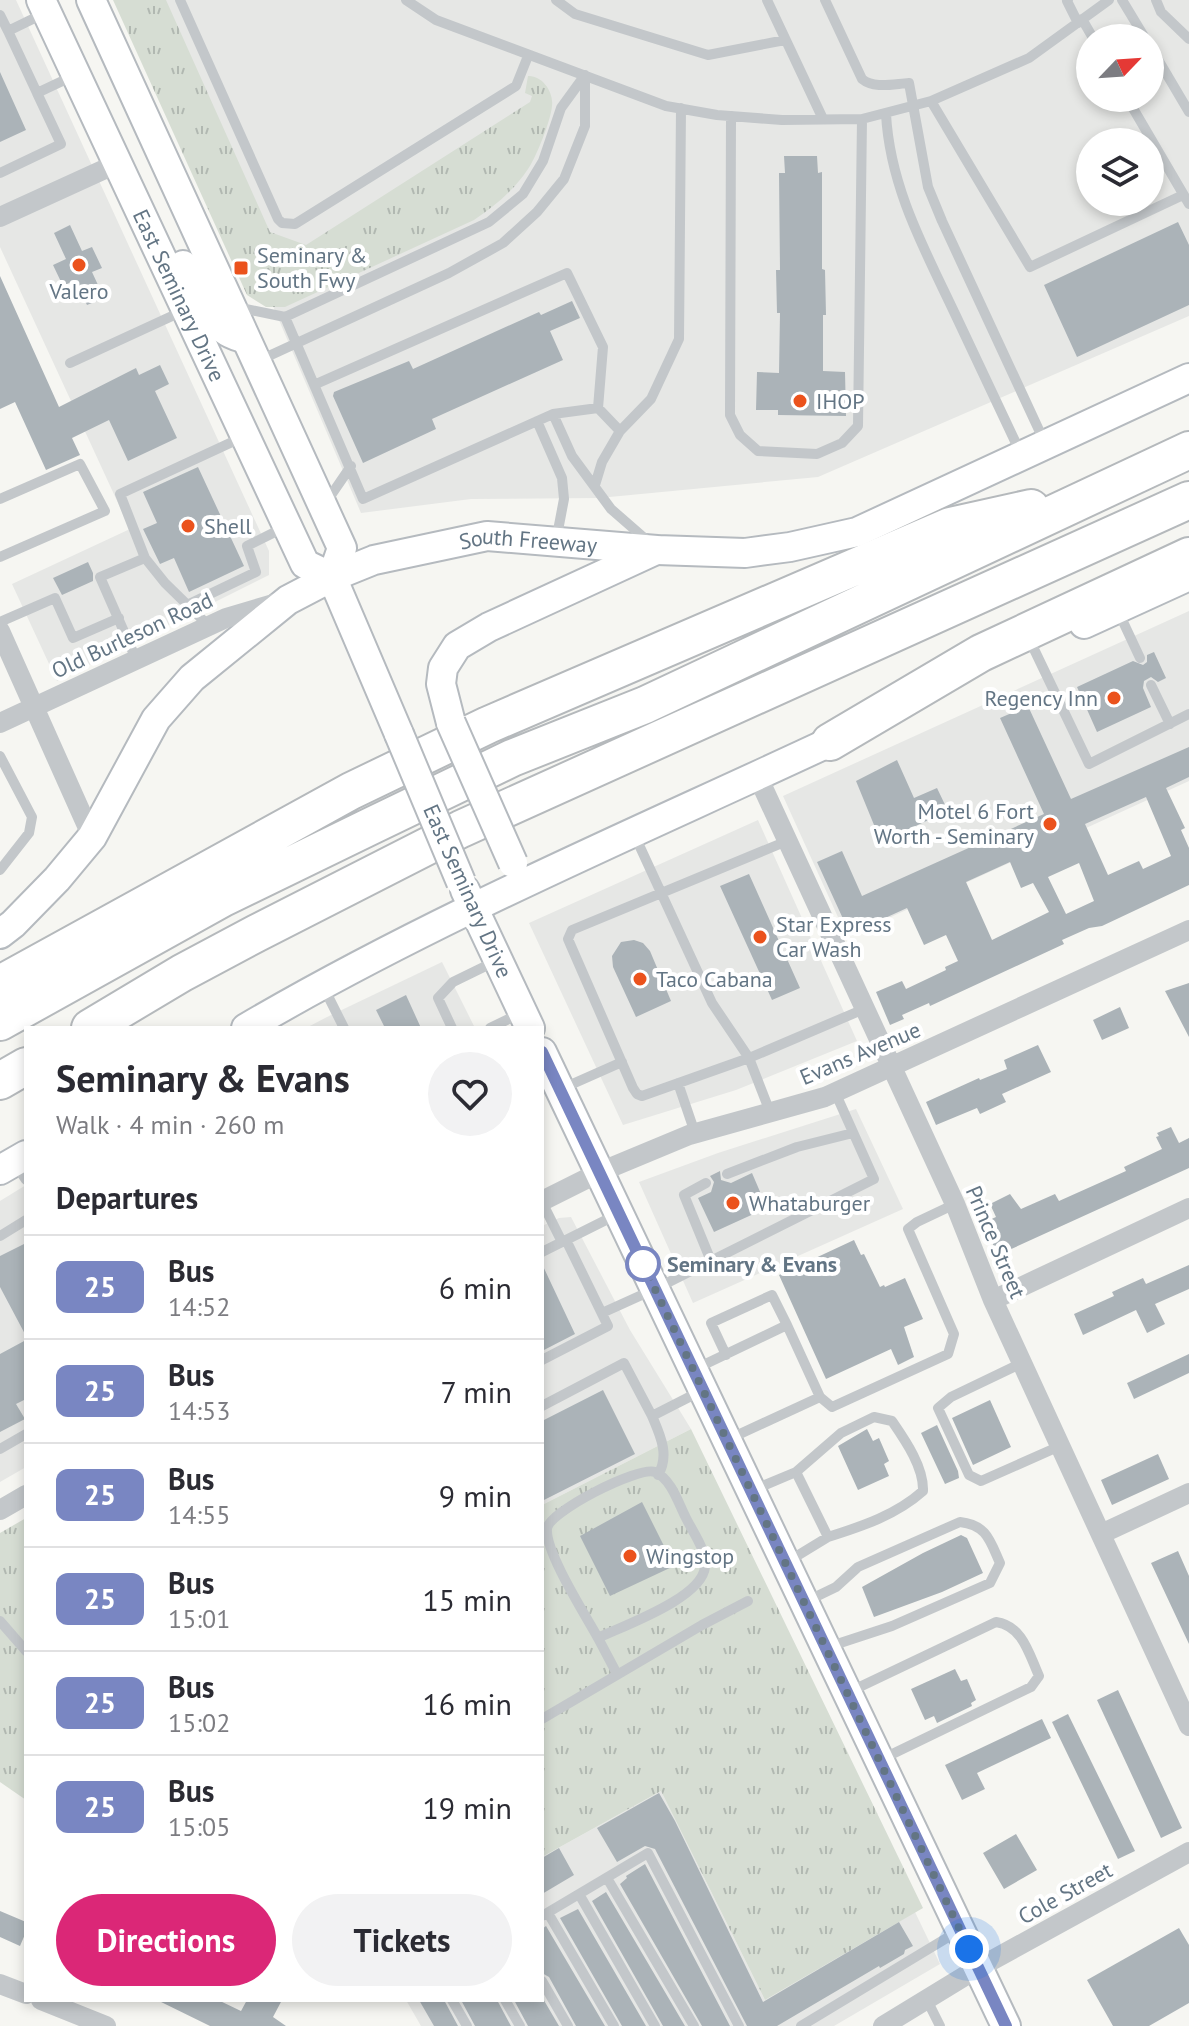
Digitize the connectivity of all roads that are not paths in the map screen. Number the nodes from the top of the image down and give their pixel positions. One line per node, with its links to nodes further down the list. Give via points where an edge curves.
1 (91, 0): 38 (main road, East Seminary Drive)
2 (180, 0): 19 (lane, via 282,223 295,224 516,86)
3 (406, 0): 19 (lane, via 433,19)
4 (556, 0): 18 (lane, via 575,14 708,55)
5 (767, 0): 18 (lane)
6 (825, 0): 25 (lane, via 862,79 875,85 909,83)
7 (1068, 0): 13 (lane)
8 (1109, 0): 13 (lane)
9 (1122, 0): 15 (lane)
10 (1156, 0): 17 (lane)
11 (44, 6): 16 (lane); 22 (main road, East Seminary Drive)
12 (0, 15): 16 (lane)
13 (1080, 21): 14 (lane); 24 (lane, via 1029,58)
14 (1082, 24)
15 (1137, 24)
16 (8, 31): 23 (lane)
17 (1189, 39)
18 (785, 40): 31 (lane)
19 (528, 56): 21 (lane)
20 (1164, 70): 28 (lane)
21 (585, 75): 26 (lane); 40 (lane, via 561,108 543,161 523,194 489,222); 41 (lane, via 585,126 564,179 537,212 503,243 449,273)
22 (75, 76): 23 (lane); 33 (main road, East Seminary Drive)
23 (37, 93): 34 (lane, via 61,144)
24 (931, 101): 25 (lane); 35 (lane, via 1030,267)
25 (912, 107): 29 (lane); 51 (lane, via 928,187)
26 (681, 108): 30 (lane); 49 (lane, via 679,339 651,399)
27 (1135, 112): 35 (lane)
28 (1189, 112)
29 (886, 114): 32 (lane); 51 (lane, via 888,143 916,231)
30 (731, 116): 31 (lane); 32 (lane, via 730,415 740,435 758,451 817,454 842,443 858,426)
31 (823, 119): 32 (lane)
32 (862, 119)
33 (116, 164): 36 (street); 37 (main road, East Seminary Drive)
34 (0, 173)
35 (1186, 200)
36 (0, 217)
37 (144, 224): 39 (main road, East Seminary Drive); 42 (main road, via 176,251 213,321)
38 (230, 306): 40 (lane); 42 (main road, East Seminary Drive)
39 (185, 310): 43 (lane); 50 (main road, East Seminary Drive)
40 (285, 317): 41 (lane)
41 (297, 343): 42 (lane); 45 (lane)
42 (251, 350): 58 (main road, East Seminary Drive)
43 (70, 363)
44 (1189, 378): 51 (main road, South Freeway)
45 (316, 384): 46 (lane, via 567,273 603,347); 53 (lane)
46 (598, 408): 47 (lane); 49 (lane)
47 (553, 414): 48 (lane); 54 (lane, via 572,456)
48 (537, 421): 53 (lane, via 363,499); 60 (lane, via 562,478)
49 (620, 431): 54 (lane)
50 (245, 437): 59 (main road, East Seminary Drive); 64 (lane, via 120,494)
51 (1034, 450): 61 (main road, South Freeway, via 857,532 745,553)
52 (1189, 450): 55 (highway)
53 (351, 466): 58 (lane)
54 (595, 485): 61 (lane, via 611,509)
55 (1095, 494): 95 (highway, via 950,526 488,725 351,791); 99 (highway, via 317,852 196,912)
56 (0, 499): 63 (lane, via 80,464 105,511)
57 (1189, 500): 100 (highway, via 461,829 182,973)
58 (323, 507): 66 (main road, East Seminary Drive, via 342,548)
59 (287, 526): 66 (main road, East Seminary Drive, via 305,564); 68 (lane, via 247,546 256,572)
60 (556, 541): 61 (main road, South Freeway); 66 (main road, South Freeway, via 487,536 374,560)
61 (657, 550): 89 (main road, bridge, via 489,627 457,646 443,668 441,684 451,723)
62 (1189, 556): 82 (highway, via 981,653)
63 (0, 557)
64 (145, 558): 68 (lane); 70 (lane, via 100,577)
65 (1189, 576): 69 (main road)
66 (332, 577): 67 (main road, South Freeway); 90 (main road, East Seminary Drive, bridge)
67 (288, 600): 72 (street, Old Burleson Road); 86 (main road, South Freeway, via 192,678 156,719)
68 (187, 605): 72 (lane)
69 (1117, 609): 74 (main road); 75 (lane)
70 (119, 618): 71 (lane, via 73,638 55,598); 76 (lane)
71 (0, 622)
72 (209, 626): 76 (street, Old Burleson Road)
73 (0, 631): 78 (street)
74 (1033, 647): 81 (lane, via 1089,764); 82 (main road)
75 (1140, 658)
76 (136, 659): 78 (street, Old Burleson Road)
77 (1151, 685): 81 (lane)
78 (34, 706): 80 (street, Old Burleson Road); 86 (street)
79 (1189, 714): 81 (lane)
80 (0, 723)
81 (1170, 724)
82 (830, 742): 84 (main road)
83 (0, 756): 88 (lane, via 32,817 29,833)
84 (758, 777): 85 (main road); 87 (street, Prince Street)
85 (633, 833): 89 (main road); 91 (lane)
86 (92, 837): 93 (main road, South Freeway)
87 (787, 841): 91 (lane); 97 (street, Prince Street)
88 (0, 870)
89 (517, 872): 90 (main road)
90 (467, 894): 94 (main road, East Seminary Drive); 96 (main road)
91 (661, 894): 105 (lane, via 712,1003); 107 (lane, via 572,930 568,939)
92 (1189, 930): 109 (street, Evans Avenue)
93 (0, 934)
94 (498, 960): 98 (main road, East Seminary Drive); 103 (lane, via 453,982 438,998)
95 (0, 984)
96 (322, 985): 101 (main road); 102 (lane)
97 (864, 1009): 105 (lane); 109 (street, Prince Street)
98 (527, 1020): 104 (lane)
99 (0, 1022)
100 (93, 1026)
101 (253, 1026)
102 (343, 1026)
103 (451, 1026)
104 (499, 1026)
105 (749, 1058): 111 (lane); 114 (lane)
106 (544, 1060): 112 (main road)
107 (622, 1062): 111 (lane, via 642,1096); 112 (lane)
108 (24, 1067): 110 (highway)
109 (891, 1068): 113 (street, Evans Avenue); 121 (street, Prince Street)
110 (0, 1081)
111 (678, 1083): 115 (lane)
112 (560, 1089): 117 (main road)
113 (835, 1092): 114 (street, Evans Avenue); 116 (lane)
114 (770, 1112): 115 (street, Evans Avenue)
115 (695, 1133): 117 (street, Evans Avenue)
116 (853, 1133): 118 (lane, via 797,1147); 129 (lane, via 874,1179)
117 (600, 1172): 120 (street, Evans Avenue); 124 (main road)
118 (727, 1174)
119 (706, 1183): 129 (lane, via 684,1195)
120 (544, 1201)
121 (955, 1204): 131 (street, Prince Street); 138 (lane, via 908,1229 954,1334 948,1354 832,1407)
122 (544, 1206): 127 (lane)
123 (1189, 1208): 131 (street)
124 (620, 1213): 127 (lane); 130 (main road)
125 (24, 1221): 126 (lane)
126 (0, 1236)
127 (564, 1241): 128 (lane); 132 (lane)
128 (544, 1251)
129 (711, 1261): 130 (lane)
130 (655, 1289): 132 (lane); 137 (main road)
131 (993, 1300): 136 (street, Prince Street)
132 (602, 1313): 135 (lane, via 608,1326)
133 (787, 1325): 134 (lane); 134 (lane, via 772,1295 711,1323); 138 (lane)
134 (726, 1355): 137 (lane)
135 (544, 1359)
136 (1022, 1363): 143 (street, Prince Street); 143 (lane, via 938,1408 969,1475 981,1481)
137 (698, 1380): 140 (lane); 142 (main road)
138 (820, 1397): 142 (lane)
139 (544, 1405): 140 (lane, via 624,1363)
140 (652, 1416): 146 (lane, via 664,1451)
141 (24, 1435): 144 (lane)
142 (728, 1440): 147 (main road)
143 (1060, 1446): 151 (street, Prince Street)
144 (0, 1449)
145 (796, 1472): 147 (lane); 152 (lane); 152 (lane, via 841,1433 874,1417 892,1421 907,1442 923,1491 906,1506)
146 (658, 1475): 157 (lane, via 666,1480 702,1550 706,1565 701,1581 689,1594); 157 (lane, via 640,1472 620,1480 548,1523 551,1551)
147 (751, 1490): 153 (main road)
148 (1189, 1493): 151 (street)
149 (24, 1496): 150 (street)
150 (0, 1510)
151 (1101, 1534): 163 (street, Prince Street)
152 (828, 1537): 153 (lane)
153 (786, 1563): 155 (main road)
154 (748, 1601): 160 (lane)
155 (805, 1602): 158 (main road); 158 (lane, via 836,1587 858,1567 960,1522 974,1523 987,1535 1000,1563 990,1583)
156 (0, 1621): 159 (lane)
157 (598, 1638): 160 (lane)
158 (826, 1648): 161 (main road)
159 (24, 1649)
160 (617, 1674): 162 (lane)
161 (847, 1693): 164 (main road); 164 (lane, via 996,1622 1008,1624 1023,1640 1039,1676 1031,1687)
162 (544, 1718)
163 (1189, 1726)
164 (880, 1760): 169 (main road)
165 (1189, 1852): 170 (street, Cole Street)
166 (607, 1878): 167 (lane); 184 (lane); 185 (lane, via 648,1853)
167 (579, 1894): 168 (lane); 183 (lane)
168 (545, 1914): 182 (lane)
169 (960, 1930): 170 (main road); 186 (lane)
170 (978, 1968): 174 (street, Cole Street); 189 (main road)
171 (0, 1984): 173 (street)
172 (544, 1984): 181 (lane)
173 (24, 1993)
174 (927, 2000): 187 (street, Cole Street); 188 (lane)
175 (46, 2002): 178 (street)
176 (453, 2002): 179 (lane)
177 (506, 2002): 180 (lane)
178 (106, 2026)
179 (467, 2026)
180 (520, 2026)
181 (568, 2026)
182 (614, 2026)
183 (655, 2026)
184 (694, 2026)
185 (739, 2026)
186 (801, 2026)
187 (883, 2026)
188 (940, 2026)
189 (1006, 2026)

